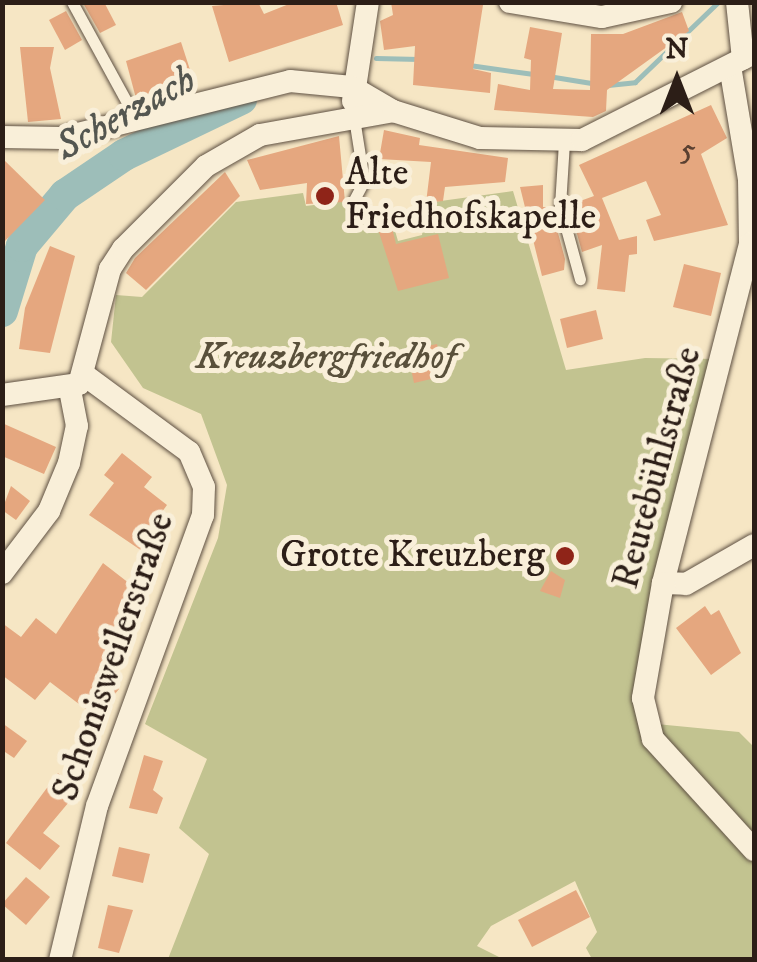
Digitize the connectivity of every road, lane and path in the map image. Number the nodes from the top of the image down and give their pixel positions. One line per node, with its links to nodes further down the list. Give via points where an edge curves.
1 (72, 2): 10 (lane)
2 (368, 2): 7 (street)
3 (510, 2): 4 (street, via 602,18)
4 (671, 2)
5 (737, 2): 6 (street, Reutebühlstraße)
6 (743, 59): 12 (street, via 621,125); 15 (street, Reutebühlstraße, via 752,206)
7 (352, 88): 8 (street); 9 (street); 10 (street, via 314,80 254,85)
8 (392, 111): 9 (street); 12 (street, via 480,138)
9 (353, 114): 13 (lane, via 364,182); 16 (street, via 260,135 206,166 161,206 110,269)
10 (136, 119): 11 (street, via 62,138)
11 (8, 138)
12 (564, 142): 14 (lane, via 560,206)
13 (354, 200)
14 (580, 280)
15 (746, 304): 22 (street, Reutebühlstraße)
16 (78, 382): 17 (street); 18 (street, Schonisweilerstraße); 19 (street)
17 (2, 395)
18 (128, 410): 19 (street, via 98,412); 24 (street, Schonisweilerstraße, via 189,452 204,487 203,515 97,806)
19 (77, 426): 21 (street, via 49,511)
20 (754, 545): 22 (street, via 686,584)
21 (2, 573)
22 (663, 584): 23 (street, Reutebühlstraße, via 643,679 646,723)
23 (754, 850)
24 (60, 960)

